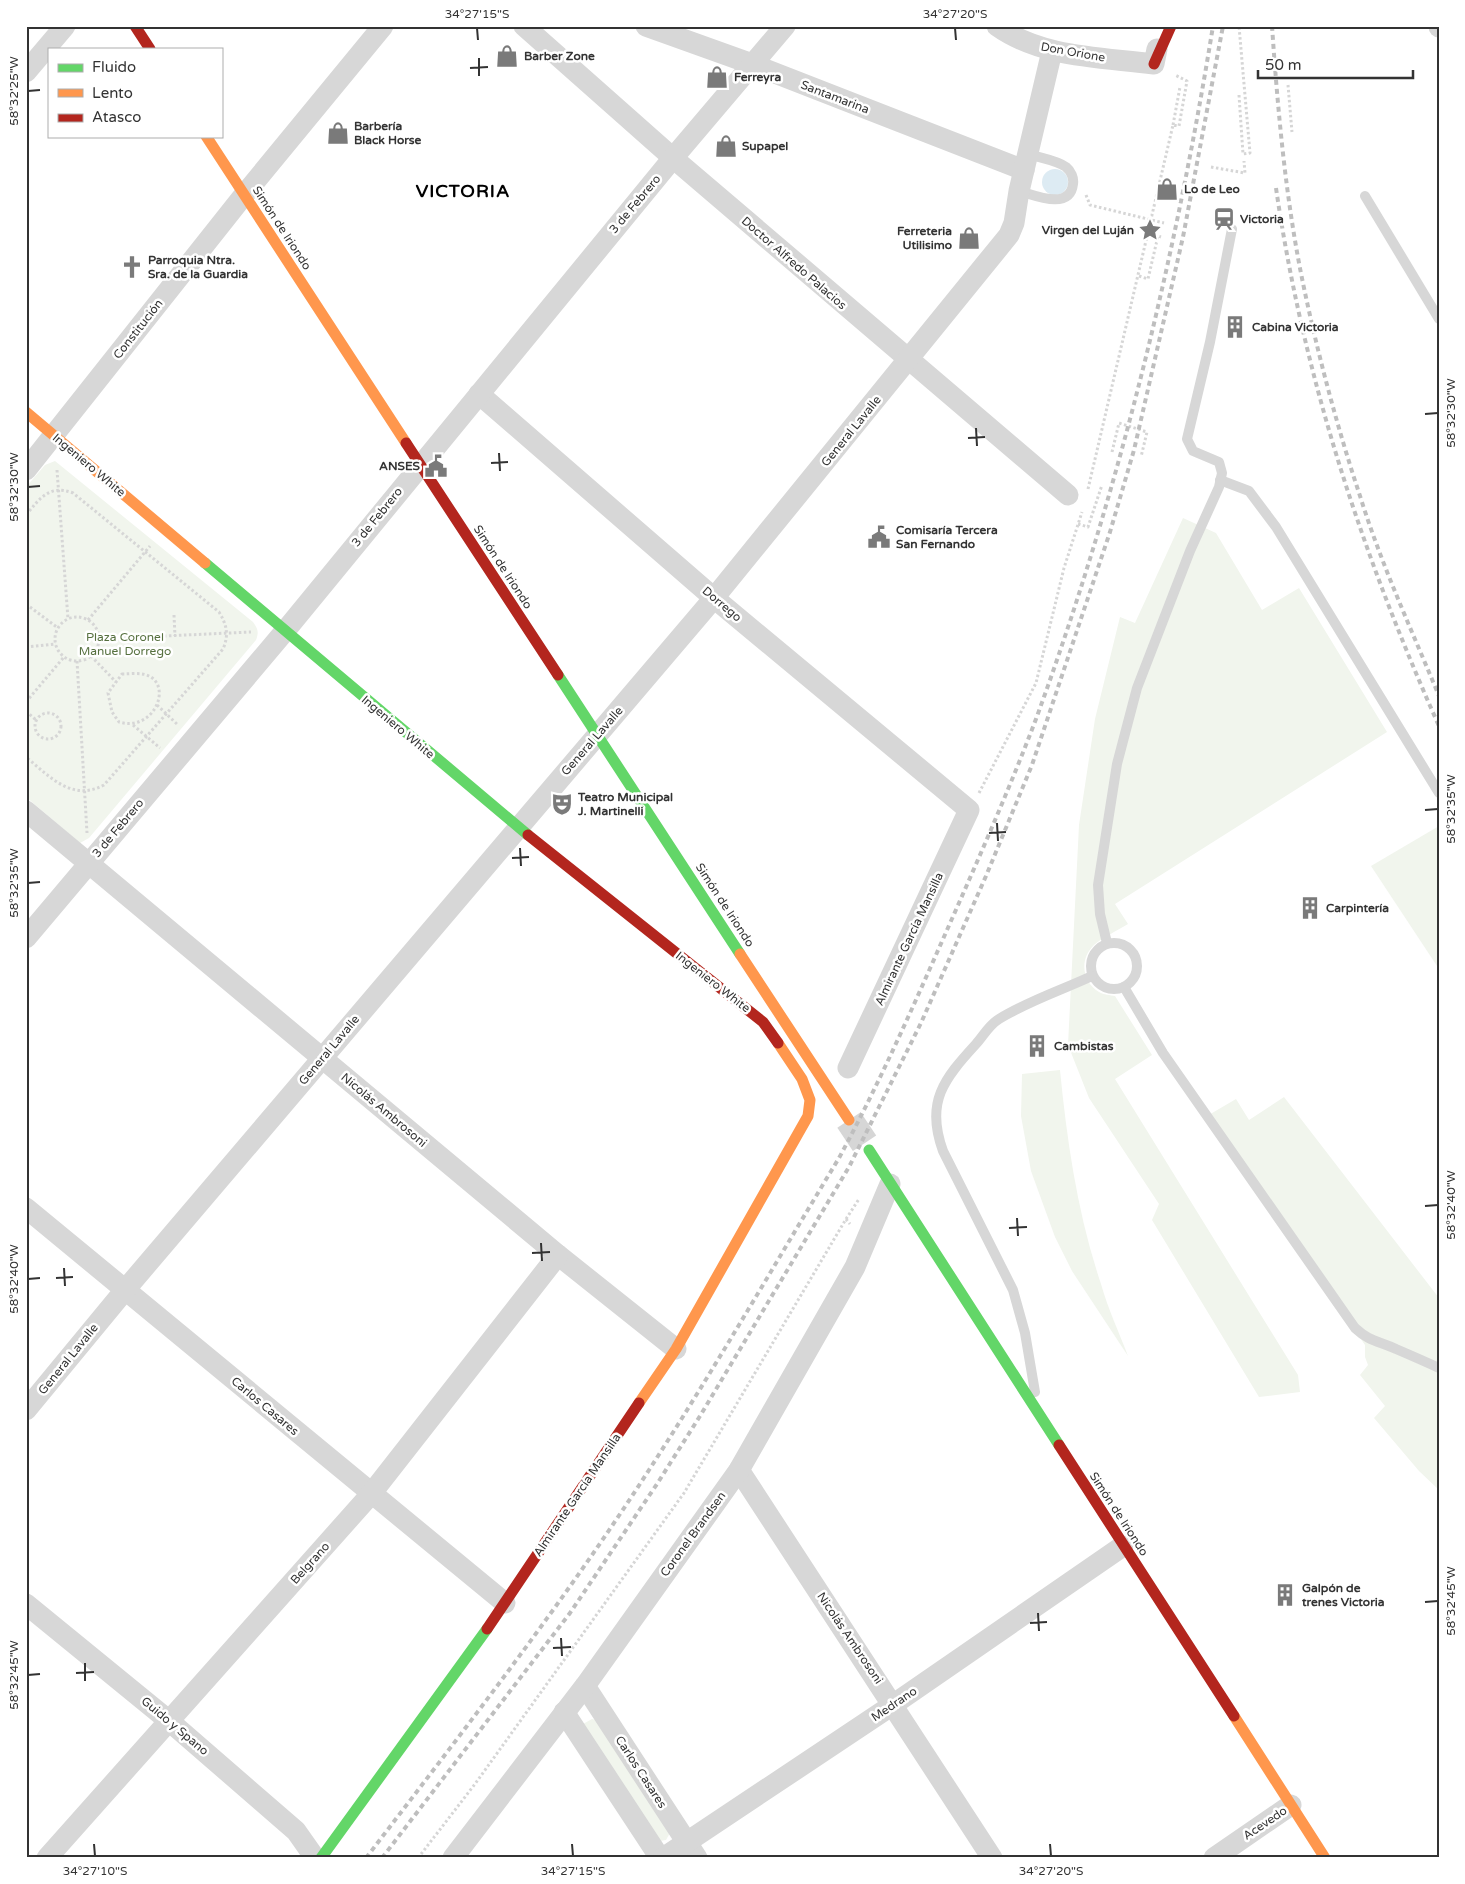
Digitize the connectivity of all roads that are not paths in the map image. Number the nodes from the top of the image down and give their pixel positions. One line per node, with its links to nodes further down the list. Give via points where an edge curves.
1 (65, 26): 14 (street)
2 (135, 26): 10 (street)
3 (383, 26): 19 (street, Constitución)
4 (524, 26): 16 (street, Doctor Alfredo Palacios)
5 (646, 26): 12 (street, Santamarina)
6 (785, 26): 12 (street, 3 de Febrero)
7 (997, 26): 11 (street, Don Orione, via 1015,39)
8 (1160, 26): 13 (street)
9 (1171, 26): 13 (street)
10 (149, 48)
11 (1052, 51): 13 (street, Don Orione); 17 (street, General Lavalle)
12 (752, 64): 16 (street, 3 de Febrero); 17 (street, Santamarina)
13 (1154, 64)
14 (26, 72)
15 (207, 138): 19 (street, Simón de Iriondo)
16 (673, 158): 23 (street, Doctor Alfredo Palacios); 24 (street, 3 de Febrero)
17 (1026, 162): 18 (street, General Lavalle); 18 (lane, via 1065,166 1072,176 1072,188 1064,198 1052,200)
18 (1019, 191): 23 (street, General Lavalle, via 1009,235)
19 (244, 195): 26 (street, Constitución); 27 (street, Simón de Iriondo)
20 (1366, 196): 22 (lane)
21 (1232, 229): 29 (lane, via 1188,439 1193,451 1219,462)
22 (1439, 319)
23 (909, 361): 30 (street, Doctor Alfredo Palacios); 31 (street, General Lavalle)
24 (479, 394): 27 (street, 3 de Febrero); 31 (street, Dorrego)
25 (26, 412): 26 (street, Ingeniero White)
26 (54, 436): 28 (street, Constitución); 32 (street, Ingeniero White)
27 (420, 464): 32 (street, 3 de Febrero); 33 (street, Simón de Iriondo)
28 (26, 470)
29 (1220, 480): 34 (lane, via 1249,492 1276,527); 40 (lane, via 1137,688 1117,764 1098,885)
30 (1079, 499)
31 (714, 598): 33 (street, General Lavalle); 35 (street, Dorrego)
32 (285, 631): 37 (street, Ingeniero White); 38 (street, 3 de Febrero)
33 (597, 735): 37 (street, General Lavalle); 43 (street, Simón de Iriondo)
34 (1439, 793)
35 (969, 810): 45 (street, Almirante García Mansilla)
36 (26, 811): 38 (street, Nicolás Ambrosoni)
37 (518, 828): 43 (street, Ingeniero White); 44 (street, General Lavalle)
38 (88, 864): 39 (street, 3 de Febrero); 44 (street, Nicolás Ambrosoni)
39 (26, 938)
40 (1106, 944): 41 (lane, via 1094,953 1090,969); 42 (lane, via 1122,944 1137,961 1135,976)
41 (1092, 976): 42 (lane, via 1109,989); 56 (lane, via 991,1025 945,1080 935,1111 942,1151 1013,1290 1025,1333)
42 (1124, 987): 54 (lane, via 1163,1053 1355,1328 1371,1341)
43 (770, 1017): 46 (street, Simón de Iriondo, via 802,1079 810,1100); 47 (street)
44 (322, 1058): 51 (street, Nicolás Ambrosoni); 52 (street, General Lavalle)
45 (848, 1068)
46 (808, 1116): 53 (street, Almirante García Mansilla)
47 (849, 1120)
48 (869, 1150): 49 (street, Simón de Iriondo)
49 (890, 1184): 56 (street, Simón de Iriondo); 57 (street, Coronel Brandsen, via 855,1267)
50 (26, 1208): 52 (street, Carlos Casares)
51 (558, 1255): 53 (street, Nicolás Ambrosoni); 58 (street, Belgrano)
52 (125, 1290): 55 (street, General Lavalle); 58 (street, Carlos Casares)
53 (676, 1349): 60 (street, Almirante García Mansilla)
54 (1439, 1368)
55 (26, 1410)
56 (1040, 1417): 59 (street, Simón de Iriondo)
57 (738, 1470): 62 (street, Coronel Brandsen); 63 (street, Nicolás Ambrosoni)
58 (372, 1494): 60 (street, Carlos Casares); 65 (street, Belgrano)
59 (1123, 1546): 63 (street, Medrano); 66 (street, Simón de Iriondo)
60 (505, 1603): 70 (street, Almirante García Mansilla)
61 (26, 1604): 65 (street, Guido y Spano)
62 (585, 1686): 64 (street, Coronel Brandsen); 67 (street, Carlos Casares)
63 (894, 1704): 67 (street, Medrano); 73 (street, Nicolás Ambrosoni)
64 (564, 1712): 71 (street, Coronel Brandsen); 72 (street)
65 (168, 1720): 68 (street, Belgrano); 69 (street, Guido y Spano, via 296,1831)
66 (1291, 1805): 74 (street, Acevedo); 75 (street, Simón de Iriondo)
67 (691, 1850): 72 (street, Medrano)
68 (47, 1858)
69 (314, 1858)
70 (320, 1858)
71 (453, 1858)
72 (662, 1858)
73 (992, 1858)
74 (1214, 1858)
75 (1325, 1858)

